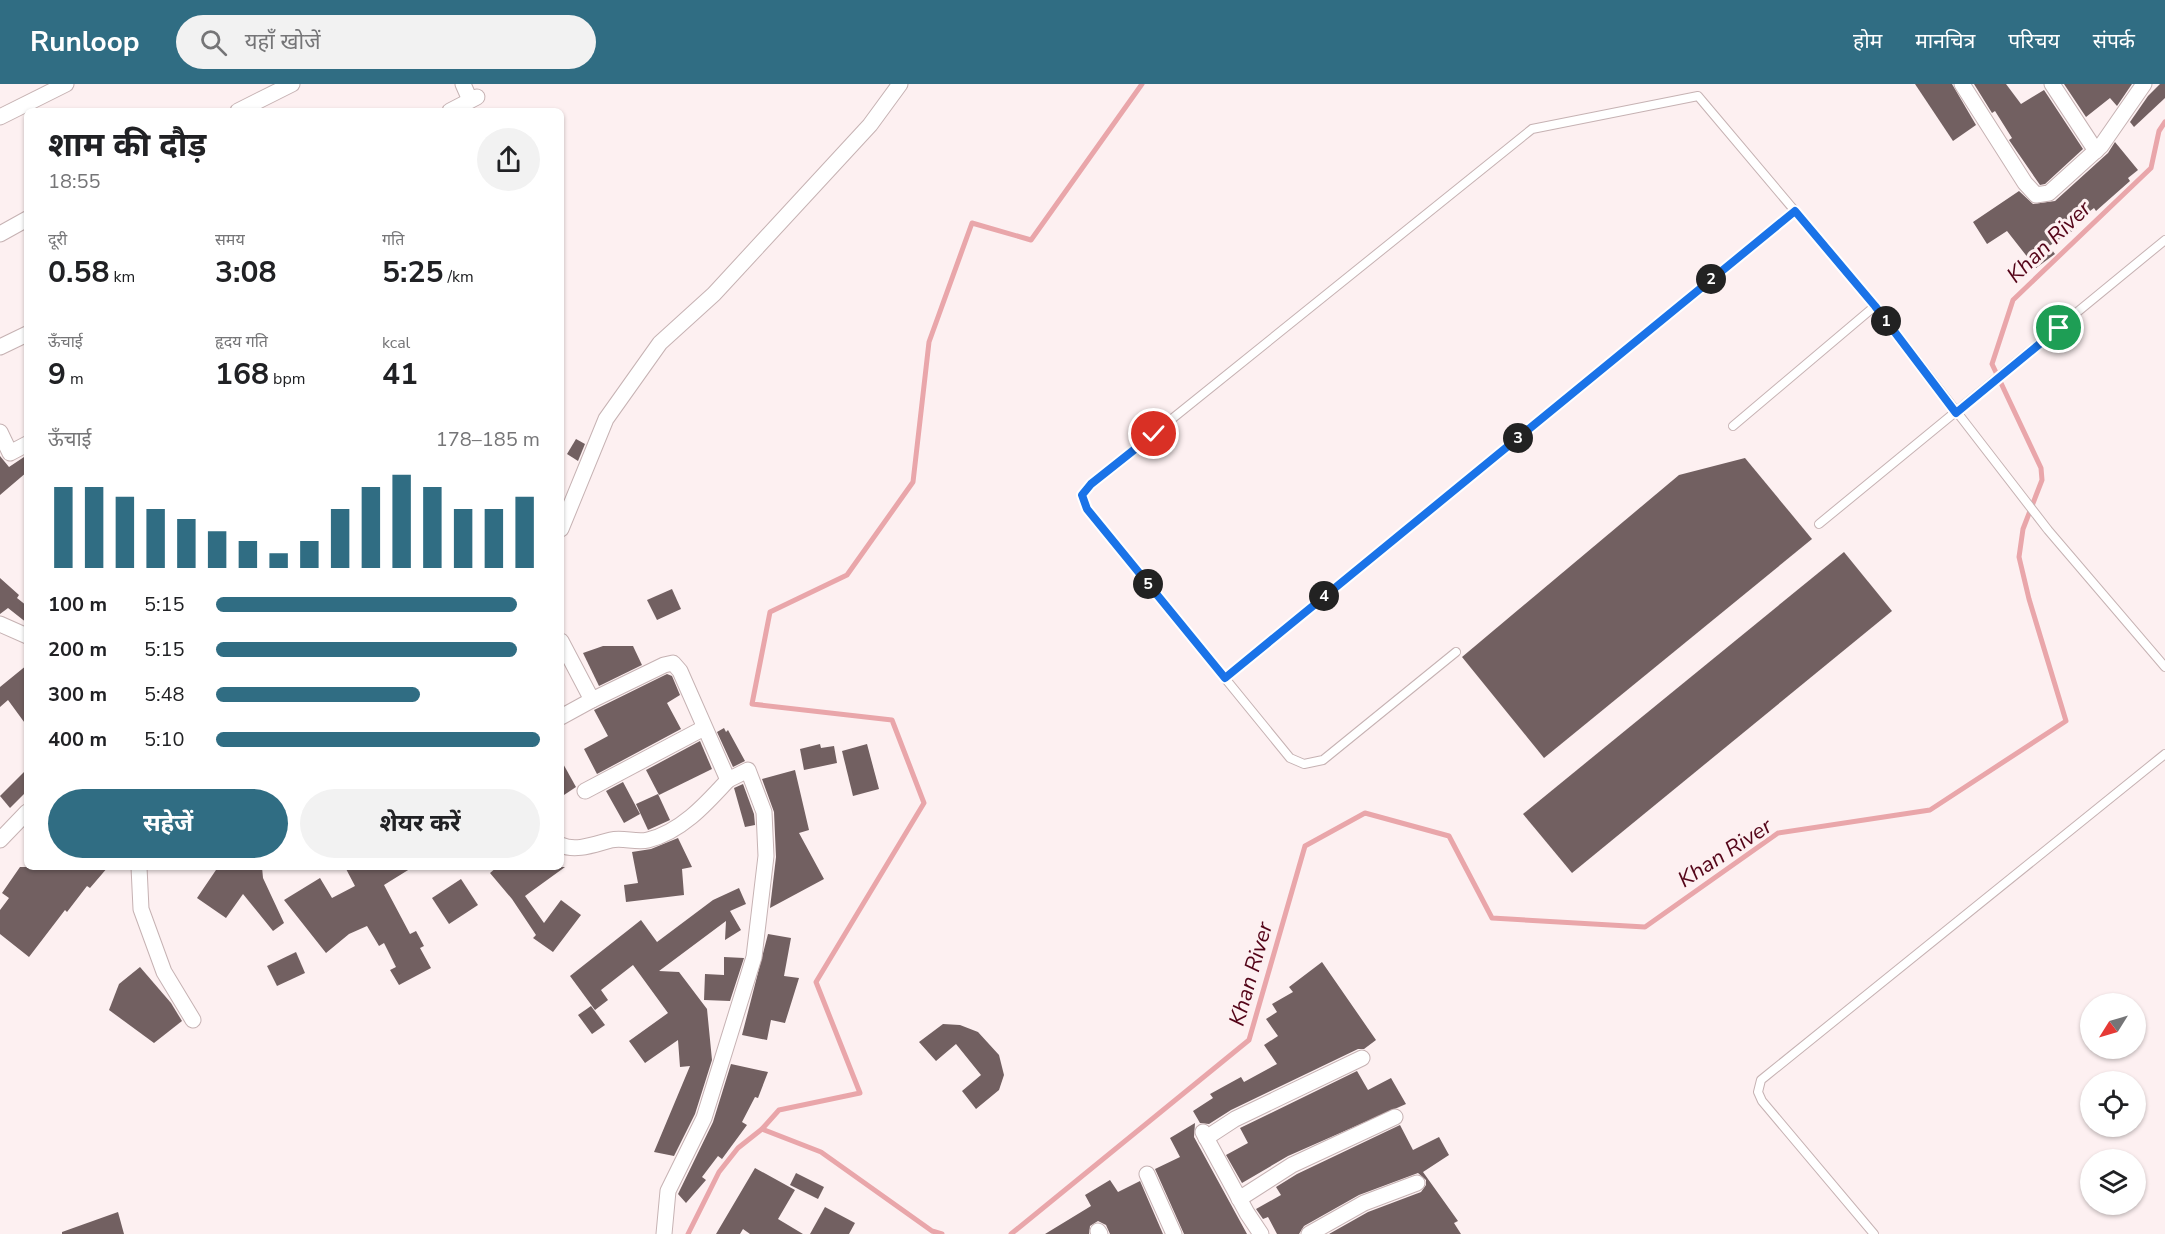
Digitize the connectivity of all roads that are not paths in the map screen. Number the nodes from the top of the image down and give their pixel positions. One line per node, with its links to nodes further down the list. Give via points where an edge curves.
1 (66, 84): 10 (street)
2 (292, 84): 8 (street)
3 (463, 84): 9 (street, via 473,98)
4 (900, 84): 23 (street, via 870,125 714,294 660,343 606,419)
5 (1962, 84): 11 (street, via 2036,195 2049,193)
6 (2052, 84): 11 (street)
7 (2145, 84): 11 (street)
8 (244, 108)
9 (455, 108)
10 (0, 117)
11 (2096, 150)
12 (1795, 211): 16 (lane); 30 (lane); 30 (lane, via 1698,96 1532,129 1091,484 1082,495 1087,509)
13 (24, 221): 14 (street)
14 (0, 234)
15 (2165, 240): 19 (lane)
16 (1875, 306): 19 (lane); 20 (lane)
17 (24, 335): 18 (street)
18 (0, 347)
19 (1956, 413): 24 (lane); 29 (lane, via 2048,530)
20 (1732, 426)
21 (0, 432): 22 (street, via 10,453)
22 (24, 446)
23 (564, 522)
24 (1819, 524)
25 (0, 624): 26 (street)
26 (24, 635)
27 (564, 646): 31 (street)
28 (1456, 652): 30 (lane, via 1339,749 1323,760 1304,764 1290,758)
29 (2165, 667)
30 (1225, 678)
31 (592, 700): 32 (street); 33 (street, via 673,663)
32 (564, 715)
33 (704, 728): 35 (street); 36 (street)
34 (2165, 754): 51 (lane, via 1761,1080 1758,1092 1762,1101)
35 (728, 780): 39 (street, via 687,820 649,840 615,839); 47 (street, via 748,770 764,812 766,856 754,957 704,1118 668,1191)
36 (585, 791)
37 (24, 815): 38 (street)
38 (0, 840)
39 (564, 846)
40 (139, 870): 41 (street, via 141,909 164,972)
41 (193, 1020)
42 (1362, 1058): 46 (street, via 1205,1135)
43 (1395, 1117): 46 (street, via 1292,1165)
44 (1147, 1174): 48 (street)
45 (1417, 1183): 50 (street, via 1364,1203)
46 (1239, 1199): 49 (street)
47 (664, 1234)
48 (1174, 1234)
49 (1261, 1234)
50 (1309, 1234)
51 (1874, 1234)

